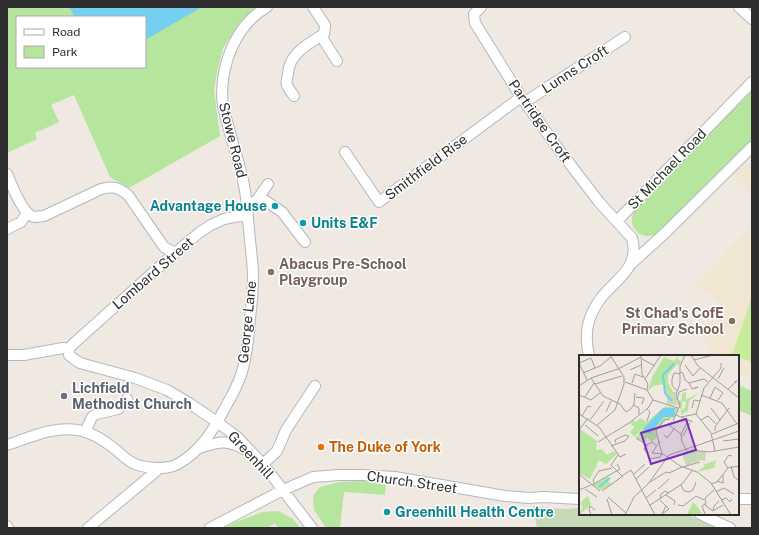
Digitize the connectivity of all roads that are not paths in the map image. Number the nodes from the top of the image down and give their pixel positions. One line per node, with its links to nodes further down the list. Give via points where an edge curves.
1 (267, 7): 18 (street, Stowe Road, via 259,12 236,40 225,65 222,84 226,117 244,184)
2 (313, 7): 6 (street, via 326,25 324,34)
3 (739, 7): 5 (street)
4 (478, 10): 11 (street, Partridge Croft, via 475,23)
5 (752, 19)
6 (320, 36): 8 (street); 10 (street, via 302,48 291,63 287,85)
7 (625, 36): 11 (street, Lunns Croft)
8 (337, 61)
9 (752, 82): 19 (street, St Michael Road)
10 (294, 96)
11 (523, 99): 13 (street, Smithfield Rise, via 380,202); 19 (street, Partridge Croft, via 599,202)
12 (752, 147): 23 (street, St Michael Road)
13 (345, 152)
14 (7, 174): 17 (street)
15 (268, 184): 16 (street)
16 (257, 200): 18 (street, via 252,203); 21 (street, via 266,201 282,212)
17 (27, 213): 20 (street, via 21,222); 22 (street, via 44,216 101,189 120,189 128,195 164,247)
18 (248, 214): 22 (street, Lombard Street, via 224,219 211,225); 29 (street, George Lane, via 253,277 248,344 241,373)
19 (617, 221): 23 (street, St Michael Road, via 632,238 634,254)
20 (7, 229)
21 (305, 242)
22 (175, 253): 24 (street, Lombard Street)
23 (631, 264): 26 (street, St Michael Road, via 594,308 587,332 586,345)
24 (69, 349): 25 (street); 29 (street, Greenhill, via 69,355 80,363 135,378 166,390)
25 (7, 355)
26 (590, 355)
27 (315, 386): 34 (street, via 286,430 277,451)
28 (127, 399): 30 (street, via 118,409 92,417)
29 (217, 422): 32 (street, George Lane); 33 (street, Greenhill, via 236,436)
30 (85, 432): 31 (street, via 58,429); 35 (street, via 98,436 134,464)
31 (7, 445)
32 (199, 448): 33 (street, via 226,442); 35 (street, via 178,464)
33 (253, 454): 34 (street, Greenhill)
34 (263, 464): 36 (street, Greenhill)
35 (160, 468): 41 (street)
36 (283, 490): 37 (street, Church Street, via 313,477 362,475 395,477 488,494); 42 (street, Church Street); 43 (street, Greenhill)
37 (579, 499)
38 (739, 499): 39 (street)
39 (752, 499)
40 (702, 515): 44 (street)
41 (88, 528)
42 (210, 528)
43 (312, 528)
44 (730, 528)

